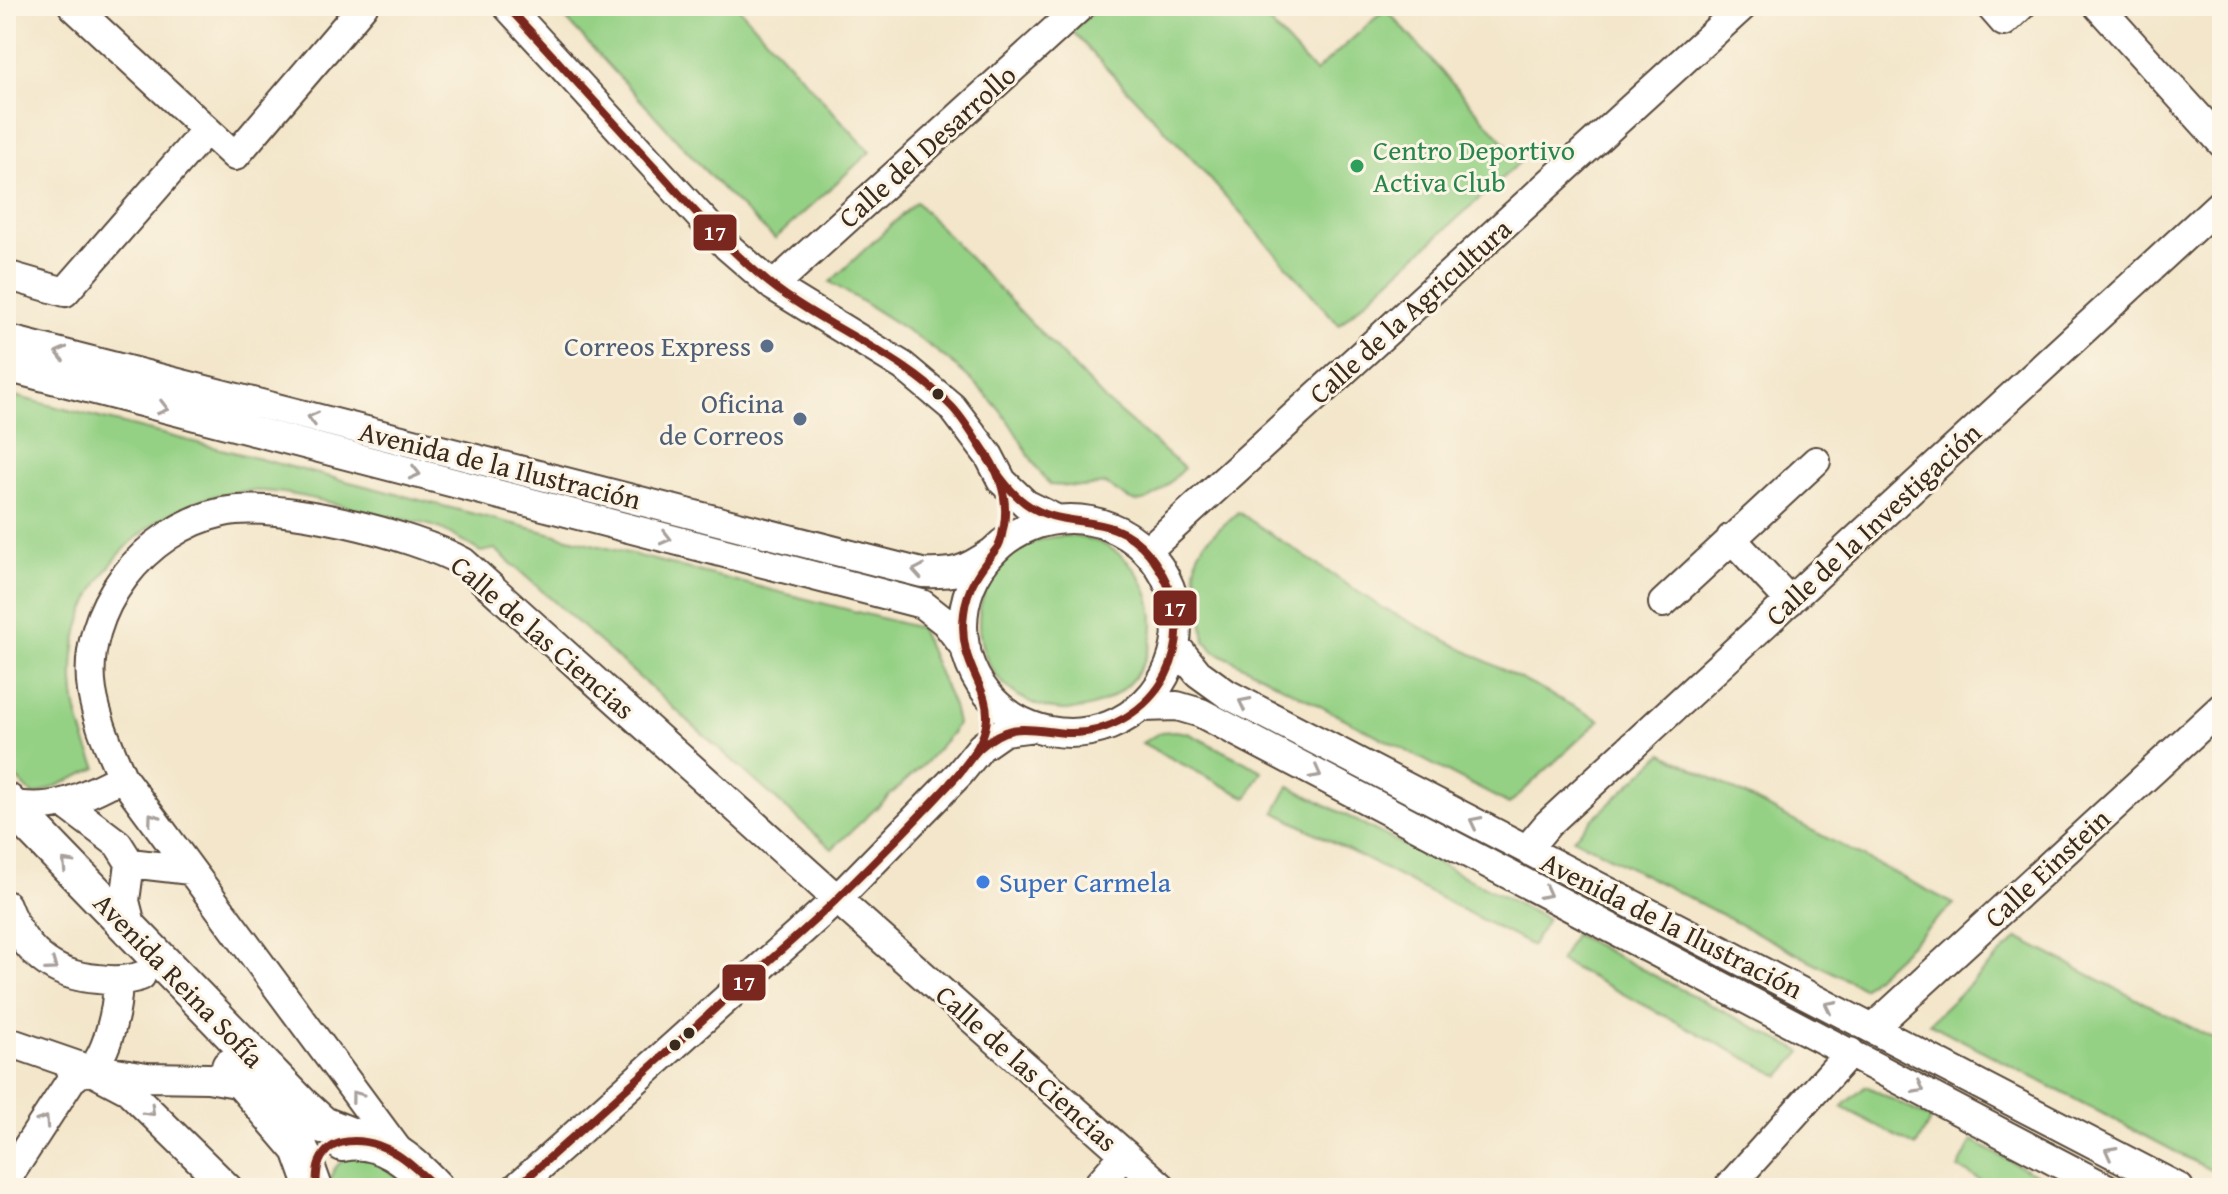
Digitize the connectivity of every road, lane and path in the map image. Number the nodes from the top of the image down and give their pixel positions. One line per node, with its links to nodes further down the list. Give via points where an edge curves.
1 (73, 6): 9 (street)
2 (363, 6): 9 (street, via 235,156)
3 (507, 6): 13 (street, via 728,247)
4 (1081, 6): 13 (street, Calle del Desarrollo)
5 (1743, 6): 21 (street, Calle de la Agricultura)
6 (1990, 6): 7 (street, via 2004,22)
7 (2021, 6)
8 (2098, 6): 10 (street)
9 (206, 130): 12 (street, via 65,292)
10 (2222, 143)
11 (2222, 202): 22 (street, Calle de la Investigación)
12 (6, 275)
13 (773, 286): 17 (street, via 903,366 952,407)
14 (6, 339): 20 (street, Avenida de la Ilustración, one-way to 14, via 968,569 922,573)
15 (6, 367): 25 (street, Avenida de la Ilustración, one-way to 25, via 922,604)
16 (1816, 461): 19 (street)
17 (1002, 481): 18 (street, via 1026,504); 20 (street, via 1007,514)
18 (1056, 519): 20 (street, via 1027,527); 21 (street, via 1089,520 1124,532)
19 (1731, 538): 22 (street); 23 (street)
20 (995, 550): 25 (street, via 976,573 965,604)
21 (1147, 551): 24 (street, via 1172,589)
22 (1790, 601): 34 (street, Calle de la Investigación)
23 (1663, 603)
24 (1176, 646): 27 (street, via 1164,679); 34 (street, Avenida de la Ilustración, one-way to 24, via 1227,694 1198,673)
25 (966, 649): 26 (street)
26 (984, 689): 29 (street, via 1008,713); 30 (street, via 988,719)
27 (1142, 707): 29 (street, via 1104,728 1069,733); 43 (street, Avenida de la Ilustración, one-way to 43, via 1177,706 1201,713)
28 (2222, 707): 41 (street, Calle Einstein)
29 (1035, 727): 30 (street, via 1004,731)
30 (981, 747): 37 (street)
31 (122, 777): 32 (street); 36 (street, Calle de las Ciencias, one-way to 31); 37 (street, Calle de las Ciencias, via 92,690 98,623 110,596 160,541 193,520 226,511 270,509 439,548 463,562)
32 (65, 804): 33 (street); 35 (street, via 118,844)
33 (7, 813): 39 (main road, Avenida Reina Sofía, one-way to 33); 40 (main road, Avenida Reina Sofía)
34 (1527, 849): 41 (street, Avenida de la Ilustración, one-way to 34)
35 (130, 863): 36 (street); 39 (street, via 125,901)
36 (190, 870): 48 (street, Calle de las Ciencias, one-way to 36)
37 (837, 899): 47 (street, Calle de las Ciencias); 53 (street)
38 (6, 905): 40 (street, one-way to 40, via 15,929 36,955 63,974)
39 (133, 932): 46 (main road, Avenida Reina Sofía, via 323,1125)
40 (129, 978): 44 (street, via 118,994 99,1060); 45 (main road, Avenida Reina Sofía)
41 (1873, 1028): 58 (street, Avenida de la Ilustración, one-way to 41)
42 (6, 1041): 44 (street)
43 (1850, 1052): 56 (street); 57 (street, Avenida de la Ilustración, one-way to 57)
44 (90, 1070): 45 (street); 49 (street, one-way to 44, via 71,1080); 51 (street, one-way to 51, via 128,1090)
45 (248, 1085): 52 (main road, Avenida Reina Sofía, via 300,1149)
46 (364, 1141): 48 (main road, Avenida Reina Sofía); 52 (main road, via 327,1151 318,1165)
47 (1125, 1154): 54 (street); 55 (street, Calle de las Ciencias)
48 (403, 1158): 50 (main road, Avenida Reina Sofía)
49 (6, 1180)
50 (435, 1187)
51 (228, 1188)
52 (315, 1188)
53 (516, 1188)
54 (1095, 1188)
55 (1163, 1188)
56 (1728, 1188)
57 (2106, 1188)
58 (2179, 1188)

